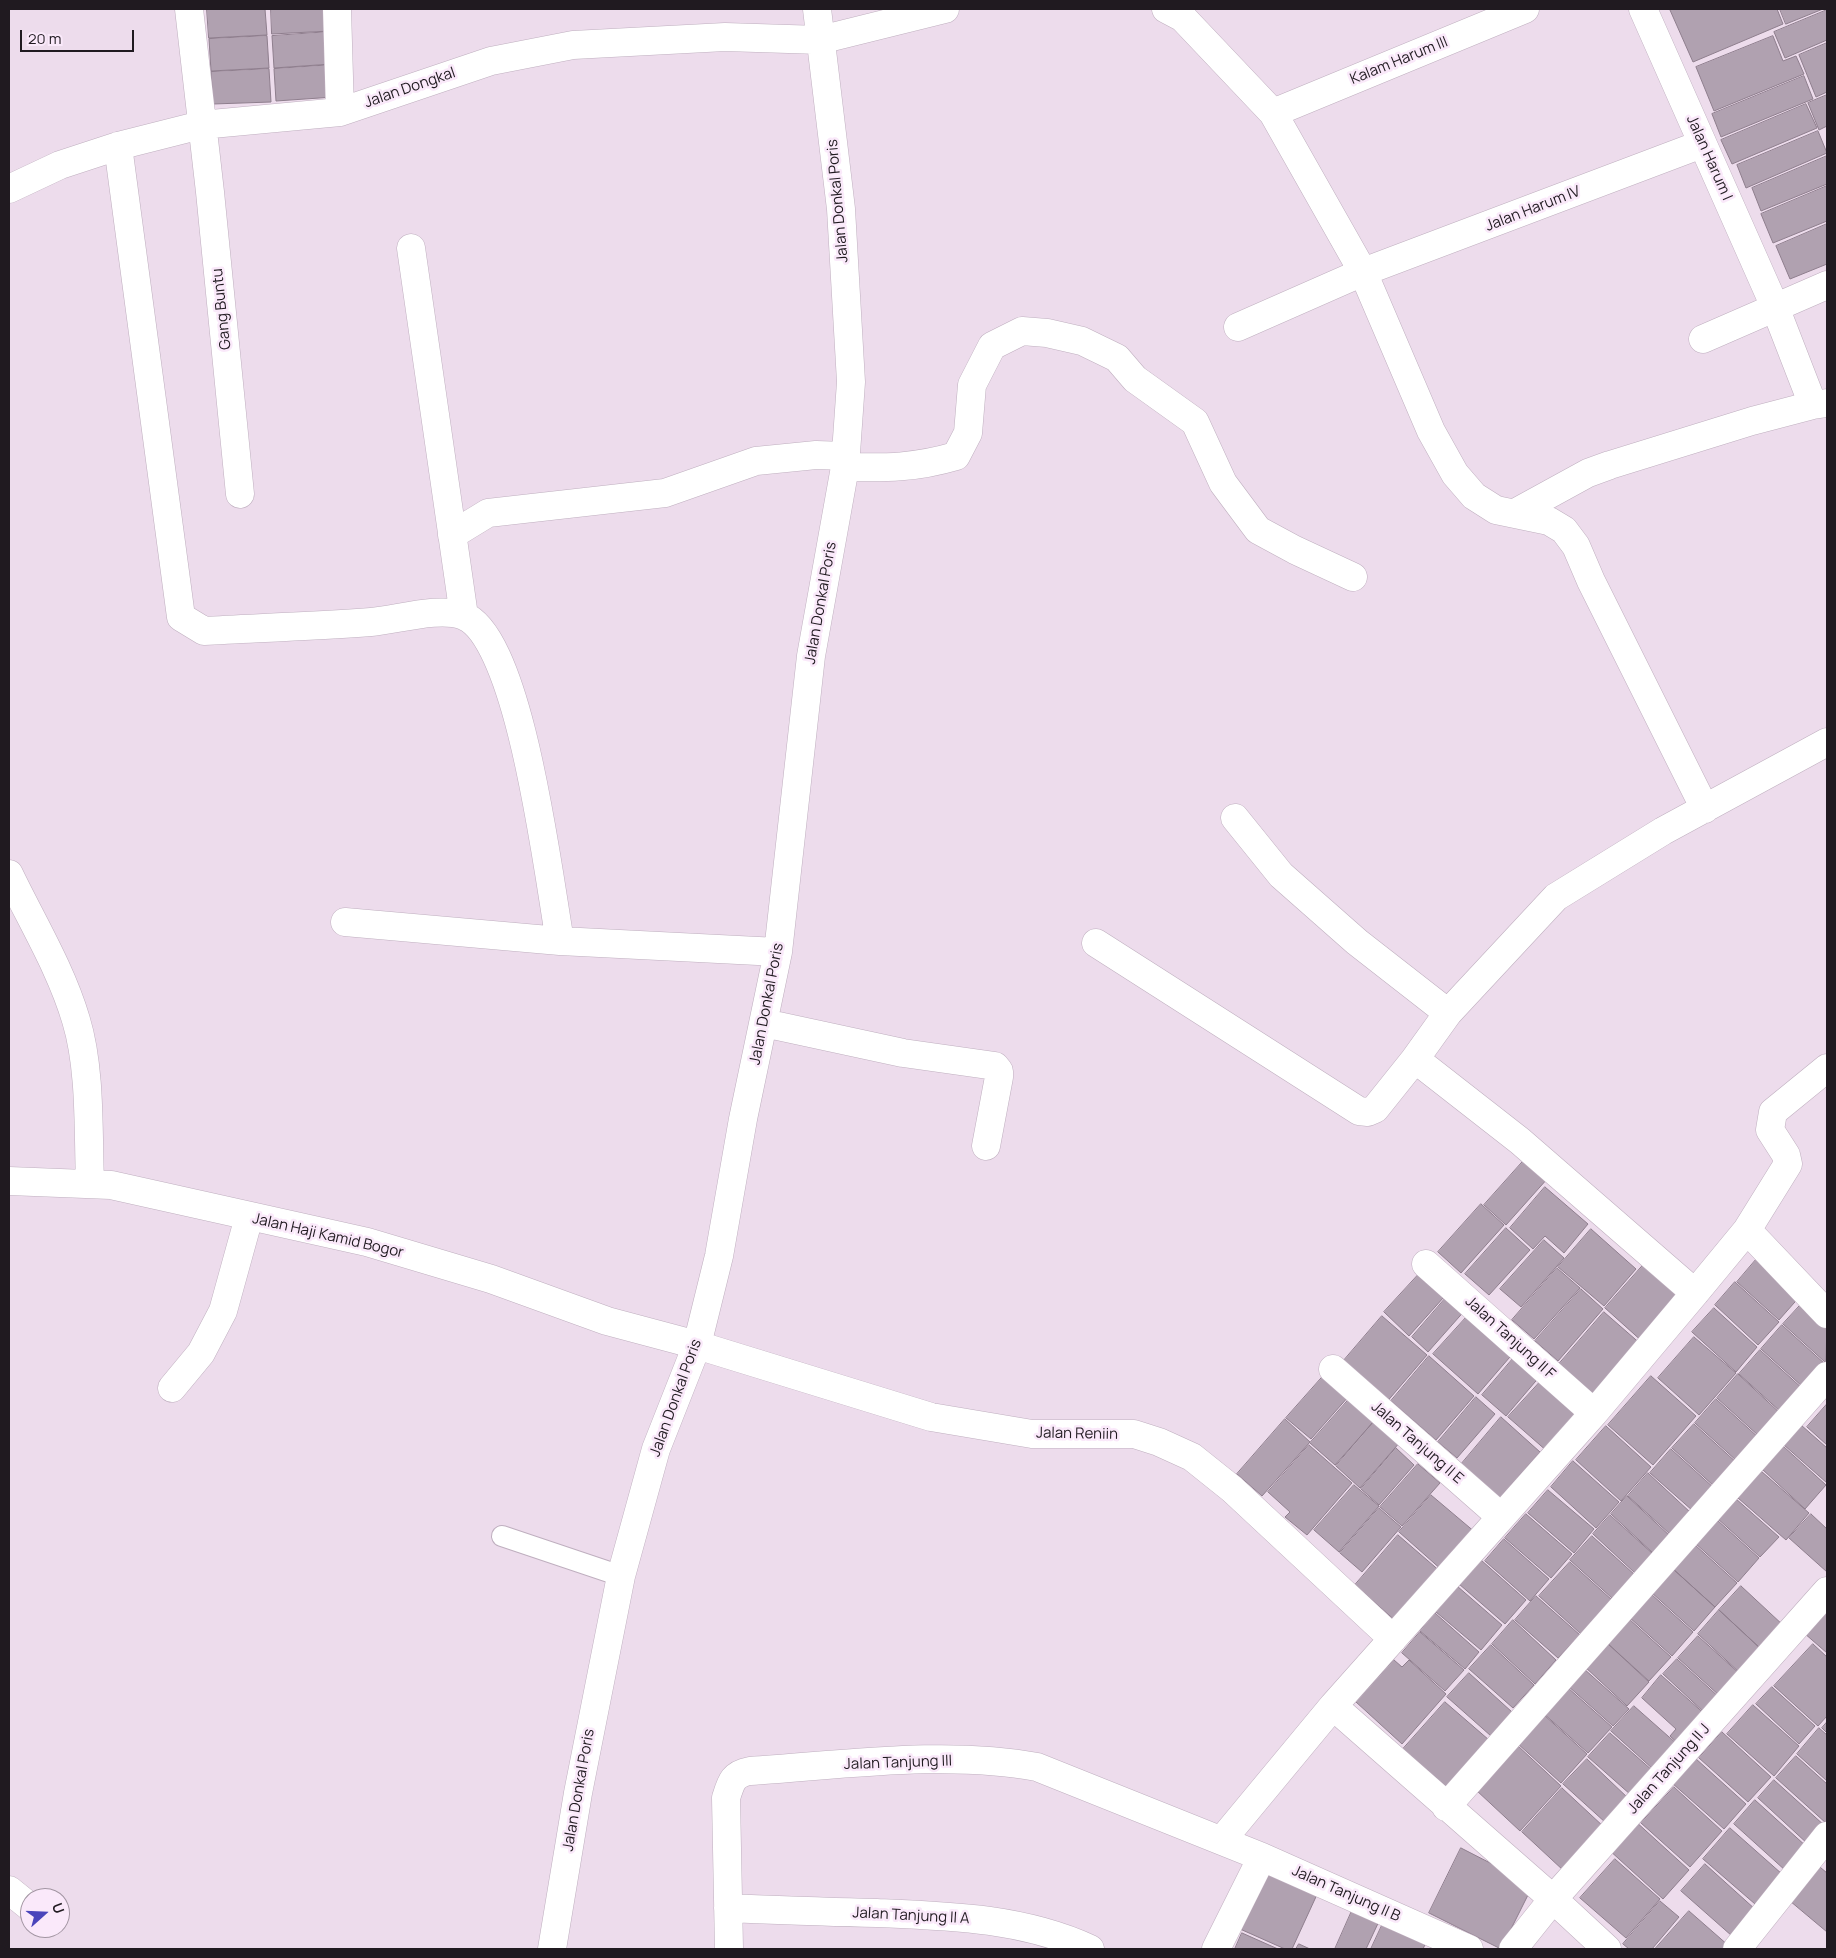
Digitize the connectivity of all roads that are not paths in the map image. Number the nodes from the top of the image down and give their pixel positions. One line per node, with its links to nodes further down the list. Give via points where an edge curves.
1 (189, 9): 11 (street, Gang Buntu)
2 (337, 9): 9 (street)
3 (817, 9): 8 (street, Jalan Donkal Poris)
4 (945, 9): 8 (street, Jalan Dongkal)
5 (1166, 9): 10 (street, via 1183,18)
6 (1525, 9): 10 (street, Kalam Harum III)
7 (1643, 9): 12 (street, Jalan Harum I)
8 (820, 40): 9 (street, Jalan Dongkal, via 725,37 573,45 491,61); 22 (street, Jalan Donkal Poris, via 842,209 851,382)
9 (340, 112): 11 (street, Jalan Dongkal)
10 (1274, 113): 16 (street)
11 (201, 125): 13 (street, Jalan Dongkal); 23 (street, Gang Buntu)
12 (1702, 144): 16 (street, Jalan Harum IV); 18 (street, Jalan Harum I)
13 (118, 146): 14 (street, Jalan Dongkal, via 60,165); 27 (street, via 181,617 204,631 371,622 448,612)
14 (9, 189)
15 (411, 248): 25 (street)
16 (1363, 272): 19 (street, Jalan Harum IV); 24 (street, via 1432,431 1455,474 1496,510)
17 (1827, 285): 18 (street)
18 (1775, 307): 20 (street); 21 (street, Jalan Harum I)
19 (1238, 328)
20 (1704, 339)
21 (1820, 404): 24 (street, via 1752,421 1610,465 1588,473)
22 (845, 462): 25 (street, via 816,454 756,461 665,493 488,513); 26 (street, via 893,469 956,456 968,433 972,385 992,346 1022,331 1047,333 1082,342 1118,358 1135,378 1195,422 1223,483 1258,530); 35 (street, Jalan Donkal Poris, via 811,656)
23 (240, 494)
24 (1515, 513): 29 (street, via 1549,521 1564,530 1576,546)
25 (452, 535): 27 (street)
26 (1353, 577)
27 (464, 616): 33 (street, via 491,645 503,672 525,744 538,802)
28 (1827, 742): 29 (street)
29 (1705, 809): 36 (street, via 1556,897)
30 (1235, 818): 36 (street, via 1281,875 1357,942)
31 (9, 874): 42 (street, via 63,983 77,1021 85,1071)
32 (345, 922): 33 (street)
33 (560, 941): 35 (street)
34 (1096, 943): 38 (street, via 1359,1111 1375,1109)
35 (778, 952): 37 (street, Jalan Donkal Poris)
36 (1448, 1012): 38 (street)
37 (764, 1023): 40 (street, via 903,1053 995,1066 999,1077); 48 (street, Jalan Donkal Poris, via 719,1256)
38 (1415, 1059): 46 (street, via 1520,1141)
39 (1827, 1068): 44 (street, via 1773,1112 1770,1130 1786,1156 1786,1169)
40 (986, 1146)
41 (9, 1181): 42 (street, Jalan Haji Kamid Bogor)
42 (90, 1183): 43 (street, Jalan Haji Kamid Bogor)
43 (249, 1217): 48 (street, Jalan Haji Kamid Bogor, via 367,1242 491,1279 607,1321); 51 (street, via 223,1311 201,1353)
44 (1746, 1230): 46 (street); 47 (street)
45 (1426, 1264): 52 (street, Jalan Tanjung II F)
46 (1695, 1293): 52 (street)
47 (1827, 1314)
48 (697, 1345): 55 (street, Jalan Donkal Poris, via 656,1449); 57 (street, Jalan Reniin, via 931,1417 1032,1434 1134,1434 1159,1442 1192,1457 1232,1489)
49 (1333, 1369): 53 (street, Jalan Tanjung II E)
50 (1827, 1376): 59 (street)
51 (172, 1388)
52 (1594, 1413): 53 (street)
53 (1500, 1516): 57 (street)
54 (502, 1536): 55 (lane)
55 (621, 1576): 67 (street, Jalan Donkal Poris, via 578,1793)
56 (1827, 1592): 65 (street, Jalan Tanjung II J)
57 (1394, 1639): 58 (street)
58 (1333, 1706): 59 (street); 60 (street)
59 (1446, 1806): 65 (street)
60 (1222, 1840): 62 (street, Jalan Tanjung II B); 66 (street, Jalan Tanjung III, via 1037,1767 1004,1761 750,1770 735,1775 726,1798)
61 (1822, 1852): 74 (street)
62 (1262, 1857): 70 (street); 71 (street, Jalan Tanjung II B)
63 (9, 1890): 64 (street)
64 (20, 1899)
65 (1553, 1899): 72 (street, Jalan Tanjung II J); 73 (street)
66 (728, 1908): 68 (street, Jalan Tanjung III); 69 (street, Jalan Tanjung II A, via 950,1916 1017,1924)
67 (552, 1949)
68 (728, 1949)
69 (1090, 1949)
70 (1216, 1949)
71 (1469, 1949)
72 (1513, 1949)
73 (1607, 1949)
74 (1737, 1949)

